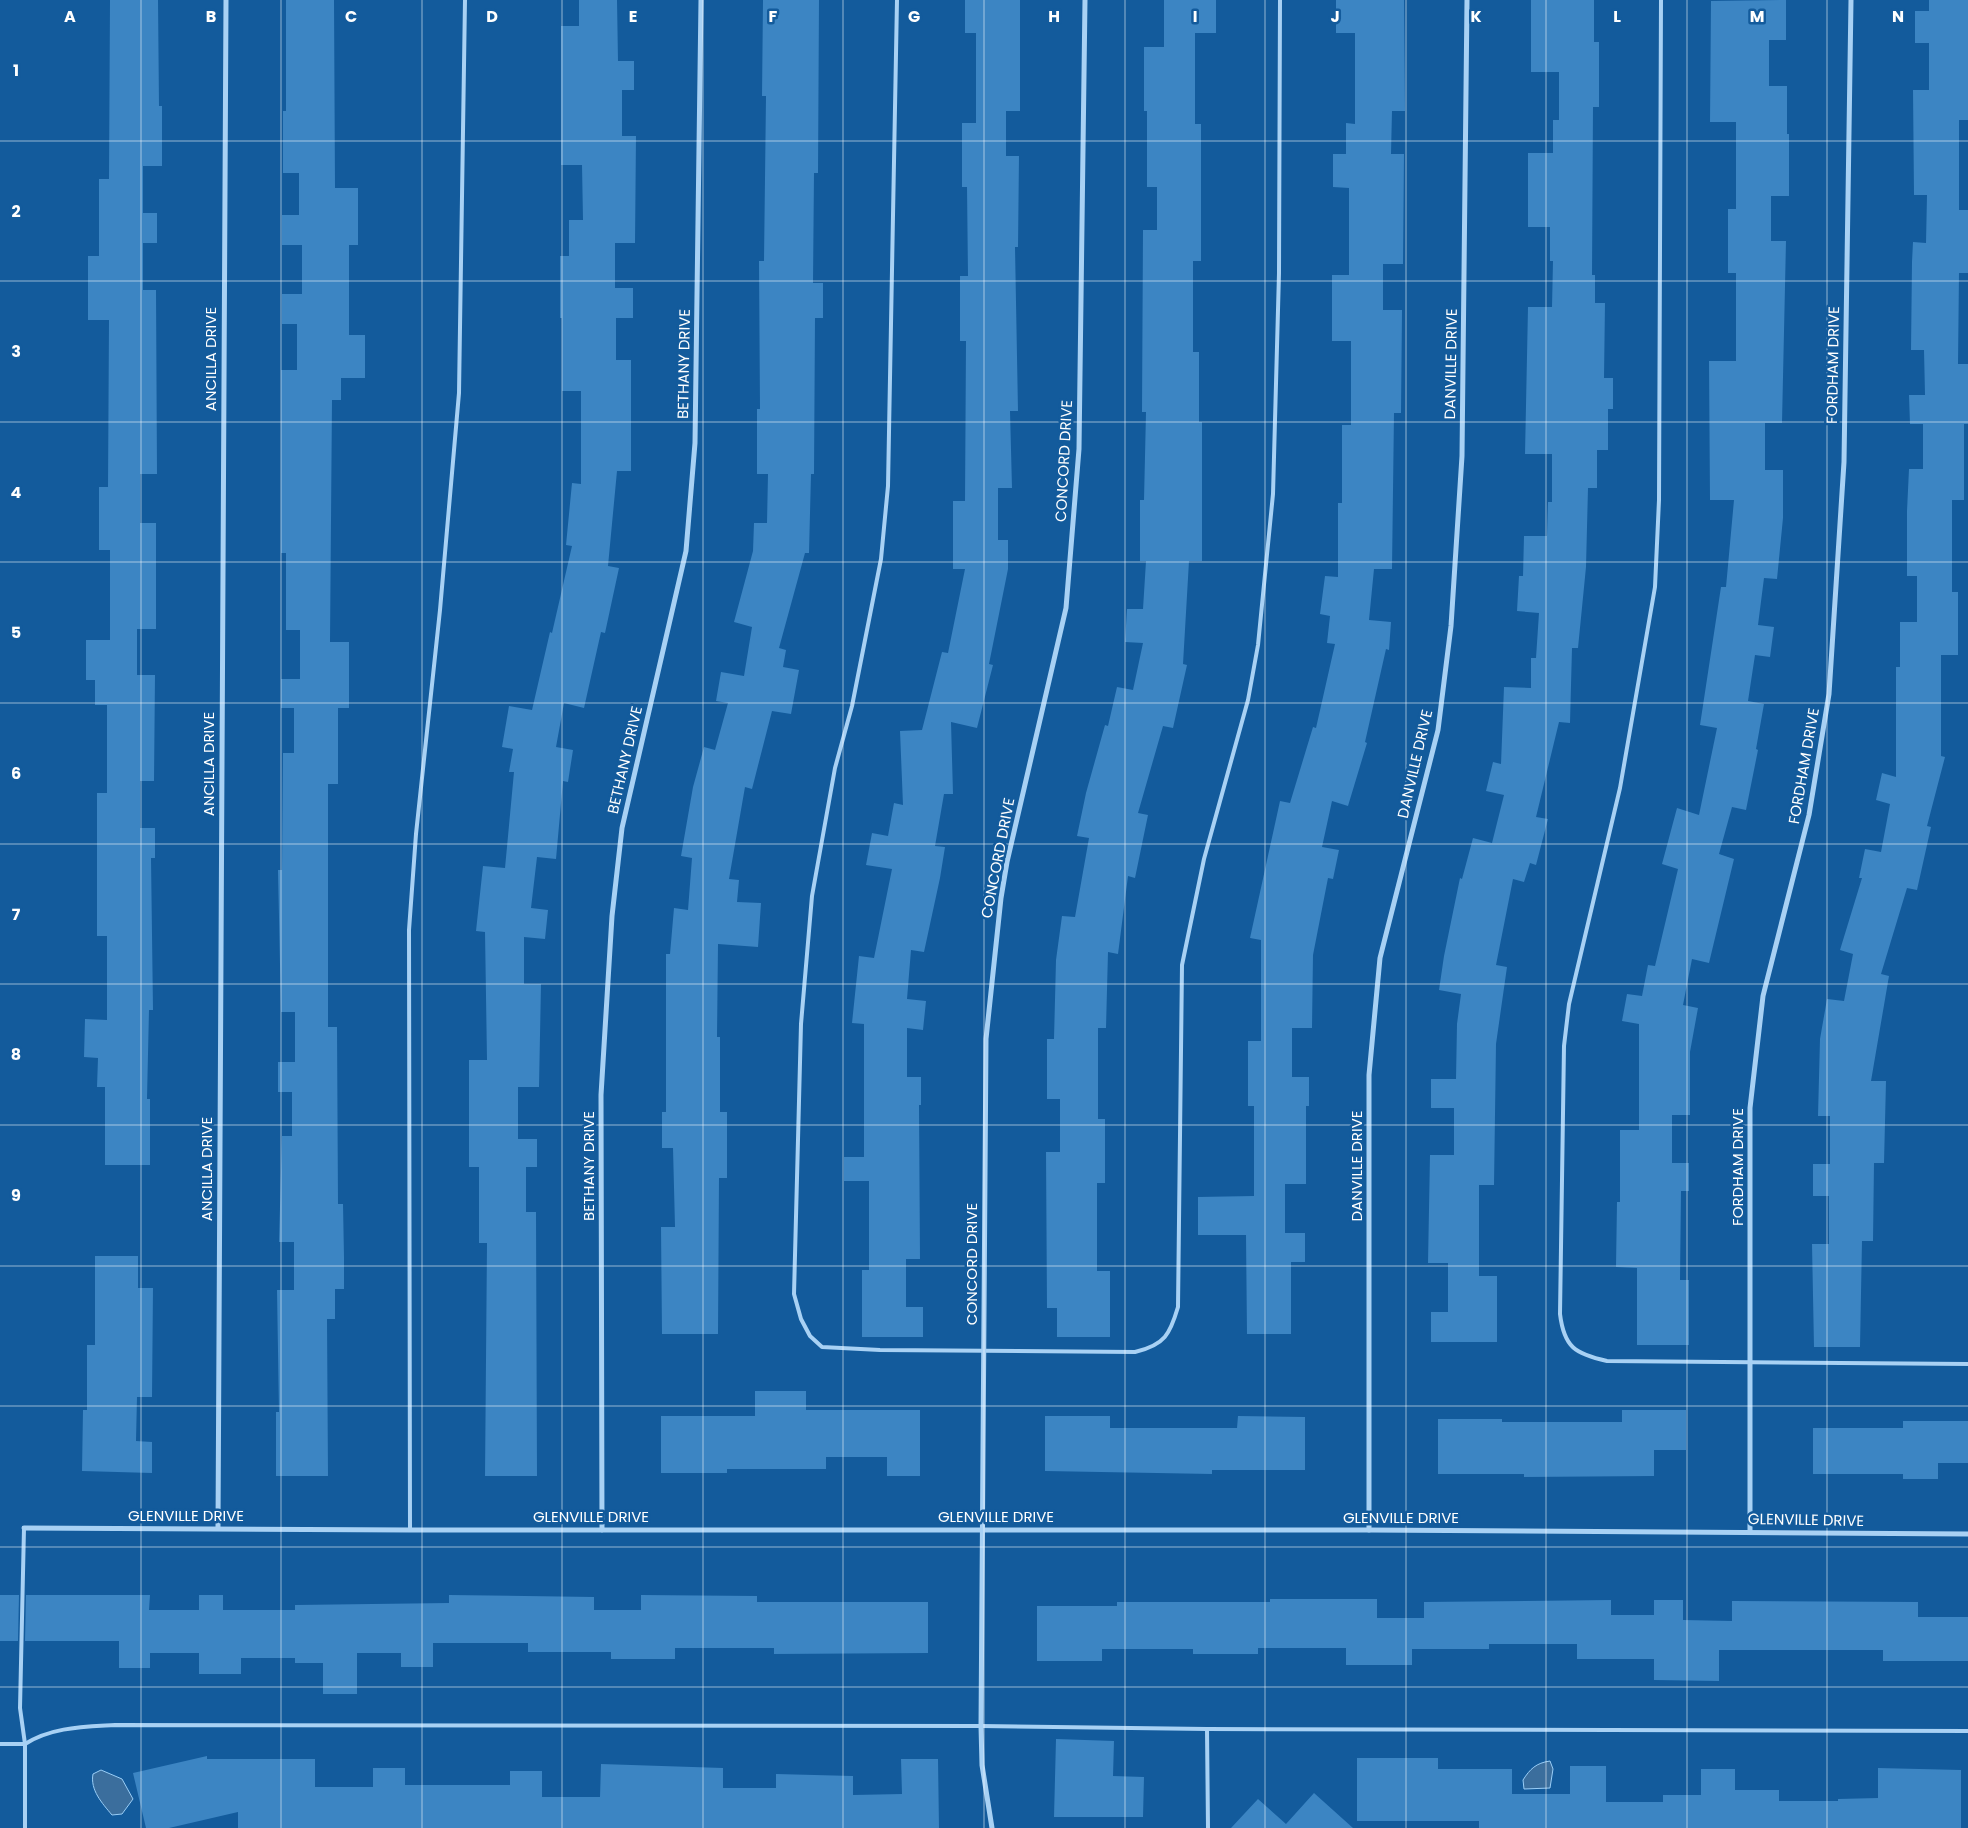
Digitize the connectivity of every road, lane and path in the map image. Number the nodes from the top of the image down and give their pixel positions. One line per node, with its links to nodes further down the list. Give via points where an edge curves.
1 (226, 0): 14 (street, ANCILLA DRIVE)
2 (465, 0): 16 (lane, via 459,393 416,834 410,930)
3 (701, 0): 17 (street, BETHANY DRIVE, via 695,443 686,551 622,828 612,916 601,1095)
4 (897, 0): 10 (lane, via 888,486 881,560 852,706 835,768 812,896 800,1033 794,1294 800,1320 822,1347)
5 (1085, 0): 10 (street, CONCORD DRIVE, via 1080,449 1066,608 1001,898 986,1039)
6 (1280, 0): 10 (lane, via 1279,273 1273,494 1258,645 1248,700 1204,859 1182,965 1178,1306 1165,1338 1153,1348 1135,1352)
7 (1467, 0): 18 (street, DANVILLE DRIVE, via 1462,456 1450,626 1438,730 1380,958 1369,1075)
8 (1662, 0): 11 (lane, via 1659,500 1655,587 1620,788 1569,1004 1564,1046 1560,1314 1567,1343 1592,1358 1607,1361)
9 (1851, 0): 11 (street, FORDHAM DRIVE, via 1844,462 1830,694 1809,815 1762,996 1750,1108)
10 (984, 1350): 15 (street, CONCORD DRIVE)
11 (1750, 1362): 12 (lane); 19 (street, FORDHAM DRIVE)
12 (1968, 1364)
13 (24, 1528): 14 (street, GLENVILLE DRIVE); 25 (lane, via 20,1708)
14 (218, 1528): 16 (street, GLENVILLE DRIVE)
15 (983, 1529): 17 (street, GLENVILLE DRIVE); 18 (street, GLENVILLE DRIVE); 21 (street, CONCORD DRIVE)
16 (410, 1530): 17 (street, GLENVILLE DRIVE)
17 (602, 1530)
18 (1369, 1530): 19 (street, GLENVILLE DRIVE)
19 (1750, 1532): 20 (street, GLENVILLE DRIVE)
20 (1968, 1534)
21 (981, 1726): 22 (lane); 25 (lane, via 115,1724 41,1734); 27 (street, CONCORD DRIVE, via 982,1765)
22 (1207, 1729): 23 (lane); 28 (lane)
23 (1968, 1731)
24 (0, 1744): 25 (lane)
25 (25, 1744): 26 (lane)
26 (25, 1828)
27 (992, 1828)
28 (1208, 1828)

